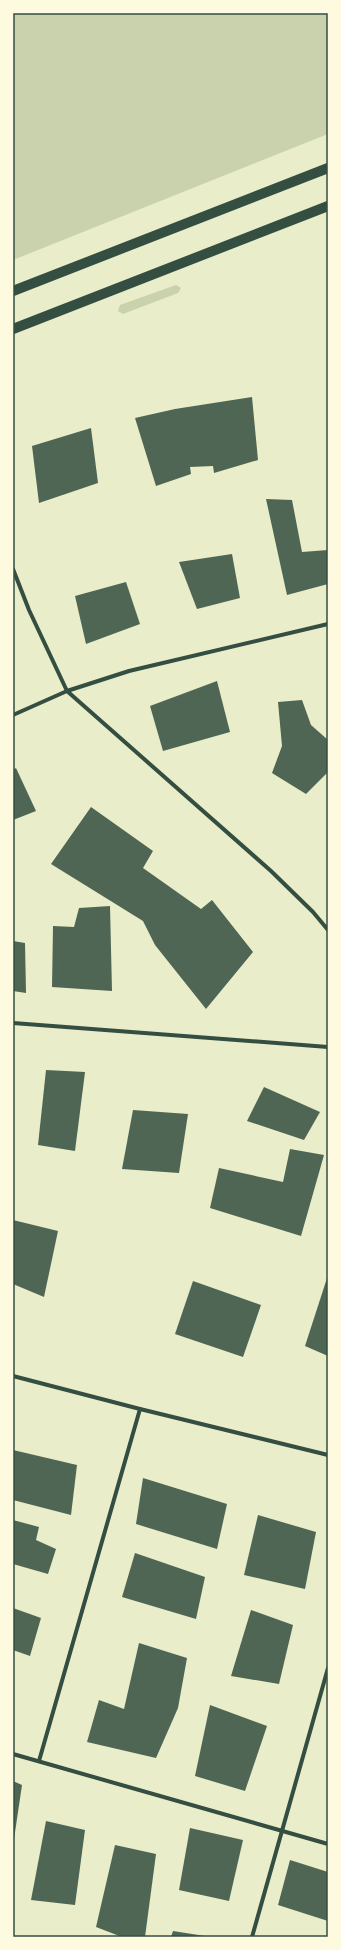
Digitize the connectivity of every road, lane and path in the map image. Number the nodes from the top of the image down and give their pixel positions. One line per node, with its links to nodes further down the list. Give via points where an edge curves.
1 (328, 168): 3 (main road)
2 (328, 206): 4 (main road)
3 (13, 291)
4 (13, 329)
5 (13, 569): 7 (street)
6 (328, 624): 7 (street, via 128,671)
7 (67, 691): 8 (street); 9 (street, via 271,871)
8 (13, 715)
9 (328, 930)
10 (13, 1023): 11 (street)
11 (328, 1047)
12 (13, 1376): 13 (street)
13 (140, 1409): 14 (street); 17 (street)
14 (328, 1454)
15 (328, 1668): 18 (street)
16 (13, 1754): 17 (street)
17 (39, 1761): 18 (street)
18 (283, 1831): 19 (street); 20 (street)
19 (328, 1844)
20 (252, 1937)

